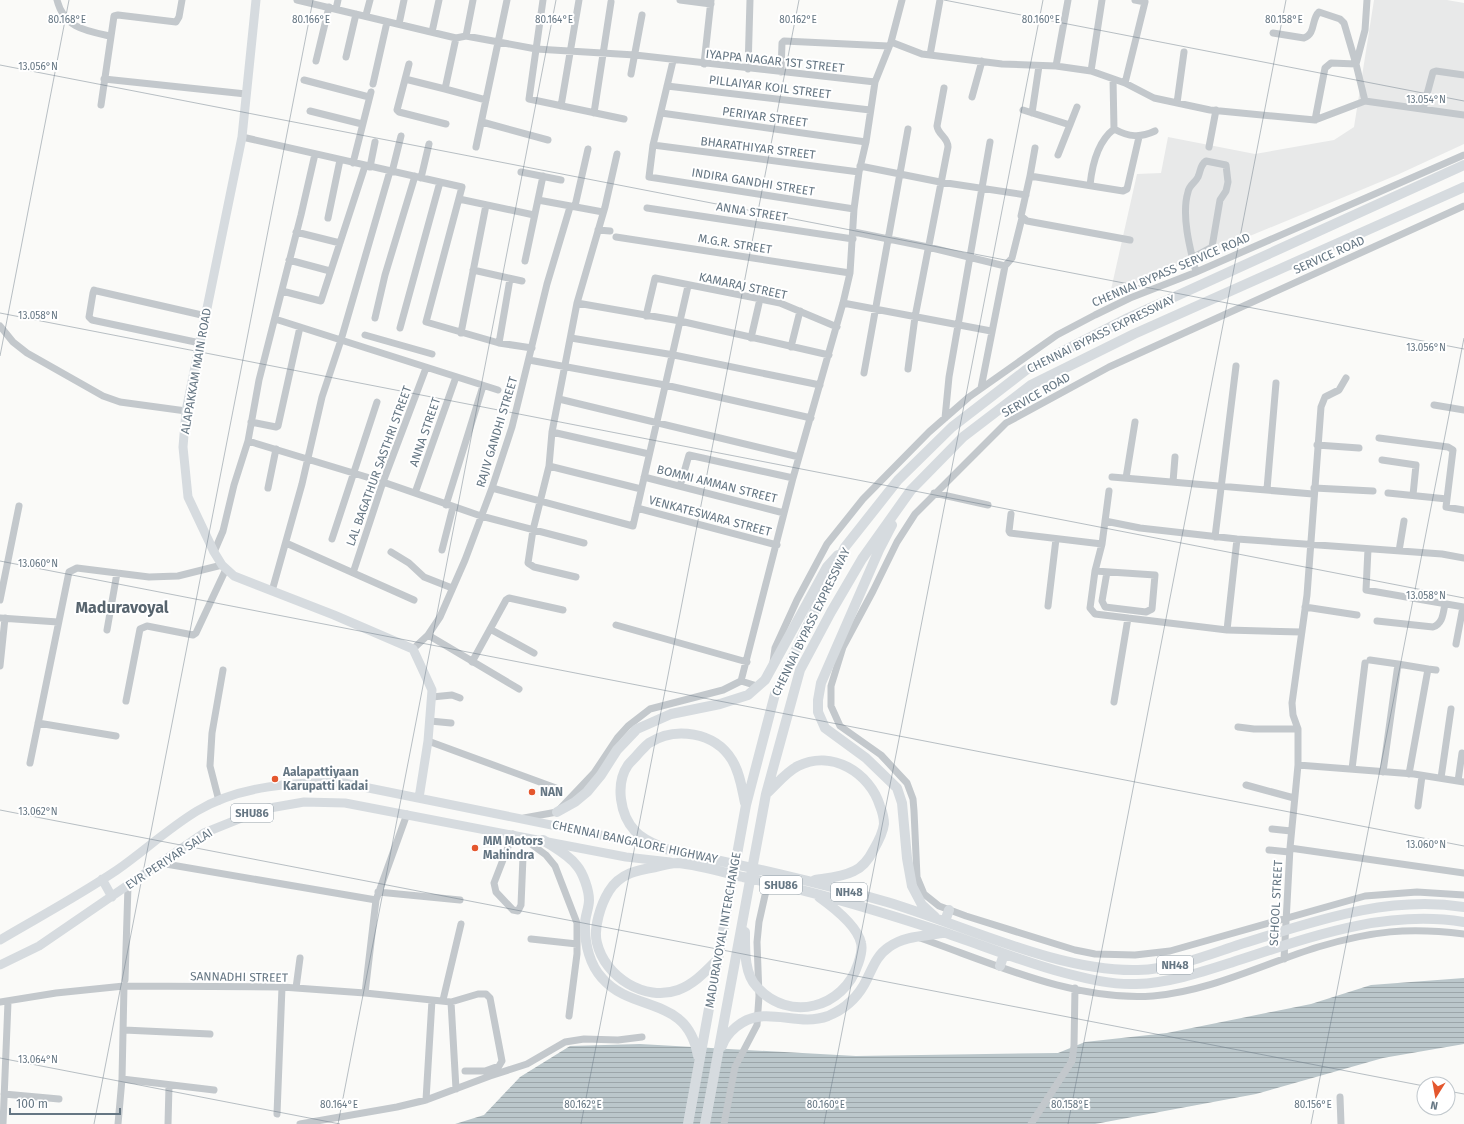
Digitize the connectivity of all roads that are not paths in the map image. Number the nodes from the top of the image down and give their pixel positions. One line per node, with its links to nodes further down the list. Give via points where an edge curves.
1 (57, 0): 31 (street, via 71,24)
2 (182, 0): 31 (street, via 176,22 116,15 112,19)
3 (256, 0): 66 (main road, ALAPAKKAM MAIN ROAD)
4 (297, 0): 23 (street)
5 (338, 0): 23 (street)
6 (370, 0): 25 (street)
7 (404, 0): 28 (street)
8 (439, 0): 29 (street)
9 (473, 0): 32 (street)
10 (507, 0): 34 (street)
11 (543, 0): 36 (street)
12 (579, 0): 37 (street)
13 (680, 0): 22 (street)
14 (750, 0): 51 (street)
15 (902, 0): 35 (street)
16 (940, 0): 41 (street)
17 (1068, 0): 50 (street)
18 (1102, 0): 52 (street)
19 (1135, 0): 61 (street, via 1144,2)
20 (1367, 0): 48 (street, via 1365,30)
21 (611, 2): 39 (street)
22 (711, 2): 47 (street)
23 (333, 8): 24 (street); 43 (street)
24 (356, 14): 25 (street); 42 (street)
25 (366, 15): 27 (street)
26 (642, 15): 40 (street)
27 (387, 22): 28 (street); 62 (street)
28 (399, 24): 29 (street)
29 (432, 32): 33 (street)
30 (1273, 33): 48 (street, via 1308,37 1317,13 1322,12 1344,23)
31 (110, 36): 56 (street)
32 (466, 36): 33 (street); 34 (street, IYAPPA NAGAR 1ST STREET)
33 (456, 38): 65 (street)
34 (498, 42): 36 (street, IYAPPA NAGAR 1ST STREET); 68 (street)
35 (890, 44): 41 (street); 53 (street, via 784,41); 60 (street)
36 (536, 49): 37 (street, IYAPPA NAGAR 1ST STREET); 72 (street, via 529,99)
37 (570, 52): 39 (street, IYAPPA NAGAR 1ST STREET); 72 (street)
38 (1184, 52): 70 (street)
39 (602, 54): 40 (street, IYAPPA NAGAR 1ST STREET); 79 (street)
40 (635, 55): 44 (street, IYAPPA NAGAR 1ST STREET); 54 (street)
41 (930, 55): 45 (street)
42 (346, 56)
43 (316, 61)
44 (673, 61): 47 (street, IYAPPA NAGAR 1ST STREET); 63 (street)
45 (982, 61): 49 (street); 67 (street)
46 (409, 64): 57 (street)
47 (704, 64): 51 (street, IYAPPA NAGAR 1ST STREET)
48 (1356, 64): 69 (street); 84 (street, via 1331,63 1325,68)
49 (1039, 66): 50 (street); 80 (street)
50 (1056, 66): 52 (street)
51 (748, 69): 53 (street, IYAPPA NAGAR 1ST STREET)
52 (1091, 71): 58 (street)
53 (781, 72): 60 (street, IYAPPA NAGAR 1ST STREET)
54 (631, 74)
55 (1464, 75): 74 (street, via 1433,72)
56 (104, 78): 66 (street); 71 (street)
57 (405, 79): 65 (street); 87 (street, via 397,110)
58 (1113, 79): 61 (street); 90 (street)
59 (304, 80): 86 (street, via 370,94)
60 (874, 82): 75 (street)
61 (1125, 82): 70 (street, via 1154,98)
62 (373, 84)
63 (667, 86): 75 (street, PILLAIYAR KOIL STREET); 81 (street)
64 (944, 88): 122 (street, via 937,126 948,147)
65 (445, 89): 68 (street)
66 (246, 94): 93 (main road, ALAPAKKAM MAIN ROAD)
67 (972, 97)
68 (486, 100): 85 (street)
69 (1365, 101): 74 (street); 84 (street)
70 (1177, 103): 77 (street)
71 (101, 105)
72 (561, 106): 79 (street)
73 (1077, 107): 88 (street)
74 (1423, 109): 82 (street)
75 (870, 110): 97 (street)
76 (1023, 110): 80 (street)
77 (1216, 110): 84 (street); 102 (street)
78 (310, 111): 86 (street)
79 (594, 113): 83 (street)
80 (1032, 113): 88 (street)
81 (661, 114): 97 (street, PERIYAR STREET); 100 (street)
82 (1464, 115)
83 (624, 119)
84 (1315, 120)
85 (482, 122): 95 (street); 101 (street)
86 (362, 124): 110 (street)
87 (446, 124)
88 (1070, 125): 107 (street)
89 (908, 129): 116 (street)
90 (1114, 129): 94 (street, via 1125,135); 123 (street, via 1096,156)
91 (1155, 131): 94 (street)
92 (401, 136): 114 (street)
93 (242, 137): 105 (street); 165 (main road, ALAPAKKAM MAIN ROAD)
94 (1139, 137): 123 (street, via 1127,189 1123,191)
95 (548, 140)
96 (375, 142): 112 (street)
97 (866, 142): 113 (street)
98 (990, 142): 125 (street)
99 (429, 144): 119 (street)
100 (653, 145): 113 (street, BHARATHIYAR STREET); 133 (street, INDIRA GANDHI STREET, via 649,177)
101 (476, 147)
102 (1209, 147)
103 (1035, 148): 118 (street)
104 (588, 149): 130 (street, RAJIV GANDHI STREET)
105 (315, 154): 109 (street); 140 (street)
106 (617, 154): 134 (street)
107 (1058, 155)
108 (1464, 155): 154 (street, CHENNAI BYPASS SERVICE ROAD)
109 (340, 160): 110 (street); 136 (street)
110 (353, 163): 112 (street)
111 (1464, 166): 270 (highway, CHENNAI BYPASS EXPRESSWAY, via 1128,318 1026,370 952,427 898,480)
112 (367, 167): 114 (street); 145 (street)
113 (860, 169): 116 (street, BHARATHIYAR STREET); 133 (street)
114 (391, 172): 119 (street); 181 (street)
115 (521, 172): 117 (street)
116 (900, 174): 122 (street, BHARATHIYAR STREET); 143 (street)
117 (543, 176): 120 (street); 128 (street)
118 (1030, 176): 123 (street); 126 (street)
119 (418, 177): 121 (street); 168 (street, via 385,275)
120 (561, 180)
121 (440, 182): 127 (street, via 462,187); 175 (street)
122 (940, 182): 125 (street, BHARATHIYAR STREET); 146 (street)
123 (1090, 185)
124 (1464, 187): 240 (highway, CHENNAI BYPASS EXPRESSWAY, via 1134,334 1031,385 963,437)
125 (981, 189): 126 (street, BHARATHIYAR STREET); 147 (street)
126 (1026, 195): 137 (street)
127 (459, 199): 129 (street); 177 (street, via 426,322)
128 (538, 200): 130 (street); 135 (street)
129 (486, 205): 135 (street); 152 (street)
130 (572, 206): 134 (street); 186 (street, RAJIV GANDHI STREET, via 547,284)
131 (1464, 206): 244 (street, SERVICE ROAD, via 1109,367 1006,424)
132 (647, 208): 141 (street, ANNA STREET)
133 (854, 209): 141 (street)
134 (603, 212): 138 (street)
135 (534, 216): 150 (street)
136 (328, 218)
137 (1022, 218): 144 (street); 151 (street, via 1014,252)
138 (598, 230): 139 (street); 161 (street)
139 (610, 231)
140 (296, 232): 145 (street); 149 (street)
141 (853, 235): 143 (street, ANNA STREET); 155 (street)
142 (616, 237): 155 (street, M.G.R. STREET)
143 (888, 239): 146 (street, ANNA STREET); 163 (street)
144 (1130, 240)
145 (340, 243): 153 (street)
146 (928, 247): 147 (street, ANNA STREET); 167 (street)
147 (971, 258): 151 (street, ANNA STREET); 171 (street)
148 (1192, 258): 148 (street, via 1186,223 1188,192 1198,178 1202,163 1223,163 1226,165 1228,182 1220,200 1212,247); 154 (street)
149 (289, 260): 153 (street); 159 (street)
150 (526, 261)
151 (1006, 266): 176 (street)
152 (473, 270): 156 (street); 177 (street)
153 (330, 272): 159 (street, via 321,301)
154 (1196, 272): 203 (street, CHENNAI BYPASS SERVICE ROAD, via 1088,318 1057,335)
155 (850, 273): 162 (street)
156 (510, 279): 157 (street); 183 (street)
157 (522, 281)
158 (688, 286): 160 (street, KAMARAJ STREET); 166 (street, KAMARAJ STREET, via 655,278); 170 (street)
159 (282, 291): 169 (street)
160 (760, 300): 164 (street, KAMARAJ STREET); 180 (street)
161 (577, 303): 166 (street); 179 (street)
162 (844, 303): 163 (street); 173 (street)
163 (875, 309): 167 (street); 196 (street)
164 (800, 311): 173 (street, KAMARAJ STREET); 185 (street)
165 (206, 316): 182 (main road, ALAPAKKAM MAIN ROAD); 182 (street, via 94,290 93,293 89,317 92,320)
166 (646, 316): 170 (street)
167 (915, 317): 171 (street); 195 (street)
168 (375, 318)
169 (274, 319): 174 (street); 212 (street)
170 (680, 321): 180 (street); 188 (street)
171 (958, 325): 176 (street); 211 (street)
172 (0, 326): 209 (street, via 13,342 27,353 103,396 120,402)
173 (837, 326): 189 (street)
174 (300, 327): 181 (street); 212 (street, via 278,426 276,428)
175 (400, 328)
176 (991, 330): 203 (street)
177 (461, 333): 183 (street)
178 (365, 335): 184 (street)
179 (571, 338): 188 (street); 192 (street)
180 (751, 338): 185 (street)
181 (341, 340): 190 (street); 224 (street, via 322,398)
182 (200, 343): 209 (main road, ALAPAKKAM MAIN ROAD)
183 (499, 343): 186 (street)
184 (397, 344): 187 (street); 190 (street)
185 (791, 347): 189 (street)
186 (532, 348): 191 (street, RAJIV GANDHI STREET)
187 (432, 354)
188 (674, 355): 200 (street); 201 (street)
189 (829, 355): 201 (street)
190 (393, 357): 194 (street)
191 (529, 360): 192 (street); 237 (street, RAJIV GANDHI STREET, via 512,427)
192 (565, 366): 200 (street); 205 (street)
193 (1236, 366): 235 (street)
194 (426, 368): 197 (street); 232 (street, LAL BAGATHUR SASTHRI STREET)
195 (908, 369)
196 (864, 373)
197 (456, 377): 202 (street); 246 (street, ANNA STREET)
198 (1346, 378): 218 (street, SCHOOL STREET, via 1339,390 1325,397 1321,403)
199 (1276, 383): 239 (street)
200 (665, 385): 210 (street); 214 (street)
201 (820, 385): 210 (street)
202 (483, 386): 204 (street); 252 (street)
203 (981, 388): 211 (street, CHENNAI BYPASS SERVICE ROAD)
204 (498, 390)
205 (558, 399): 214 (street); 215 (street)
206 (377, 402): 227 (street)
207 (1434, 405): 208 (street)
208 (1464, 410)
209 (186, 411): 274 (main road, ALAPAKKAM MAIN ROAD, via 183,447 188,498)
210 (811, 418): 222 (street)
211 (945, 418): 312 (street, CHENNAI BYPASS SERVICE ROAD, via 863,499 828,544 797,600 775,648)
212 (251, 422): 217 (street)
213 (1135, 422): 231 (street)
214 (658, 423): 221 (street); 222 (street)
215 (552, 432): 221 (street); 226 (street)
216 (1379, 438): 248 (street, via 1448,447 1453,450)
217 (248, 441): 220 (street); 274 (street, via 223,531)
218 (1317, 445): 219 (street); 242 (street, SCHOOL STREET)
219 (1359, 448)
220 (276, 449): 224 (street); 236 (street)
221 (649, 454): 228 (street)
222 (799, 457): 230 (street)
223 (1175, 457): 233 (street)
224 (308, 458): 227 (street); 265 (street)
225 (1382, 460): 247 (street, via 1416,465)
226 (549, 466): 238 (street); 249 (street)
227 (353, 473): 232 (street); 262 (street)
228 (644, 477): 234 (street, BOMMI AMMAN STREET); 238 (street)
229 (1112, 477): 231 (street)
230 (793, 478): 234 (street, via 689,455); 255 (street)
231 (1126, 478): 233 (street)
232 (383, 482): 246 (street); 283 (street, LAL BAGATHUR SASTHRI STREET)
233 (1173, 482): 235 (street)
234 (680, 486): 255 (street, BOMMI AMMAN STREET)
235 (1221, 486): 239 (street); 261 (street)
236 (268, 488)
237 (492, 488): 249 (street); 257 (street, RAJIV GANDHI STREET)
238 (641, 489): 253 (street)
239 (1267, 489): 242 (street)
240 (911, 490): 330 (highway, CHENNAI BYPASS EXPRESSWAY, via 862,559 800,670); 377 (highway, via 879,550 821,683 818,712 825,728 866,758 896,788 902,803 912,886 922,905)
241 (1109, 491): 259 (street)
242 (1314, 491): 243 (street); 267 (street, SCHOOL STREET)
243 (1373, 491)
244 (934, 493): 250 (street); 374 (street, SERVICE ROAD, via 915,514 897,542 843,647 831,686 831,706 840,726 881,755 906,783 914,811 916,864 920,887 930,900)
245 (1388, 493): 247 (street)
246 (415, 494): 252 (street)
247 (1413, 495): 248 (street)
248 (1447, 499): 254 (street, via 1446,507)
249 (541, 501): 253 (street, via 633,526); 260 (street)
250 (988, 505)
251 (19, 506): 278 (street)
252 (450, 506): 257 (street); 272 (street)
253 (637, 508): 269 (street, VENKATESWARA STREET)
254 (1464, 510)
255 (784, 513): 269 (street)
256 (1011, 514): 263 (street, via 1009,532)
257 (481, 516): 260 (street); 285 (street, RAJIV GANDHI STREET)
258 (1404, 521): 273 (street)
259 (1105, 522): 261 (street); 268 (street)
260 (533, 530): 266 (street); 284 (street, via 529,565)
261 (1215, 536): 264 (street)
262 (332, 539)
263 (1056, 539): 268 (street); 290 (street)
264 (1237, 539): 267 (street); 302 (street)
265 (286, 543): 283 (street); 286 (street)
266 (584, 543)
267 (1310, 543): 271 (street); 291 (street, SCHOOL STREET)
268 (1102, 544): 280 (street)
269 (777, 545): 309 (street)
270 (845, 547): 312 (highway, via 827,567); 328 (highway, CHENNAI BYPASS EXPRESSWAY, via 775,694)
271 (1368, 549): 273 (street); 289 (street, via 1366,590)
272 (442, 550)
273 (1399, 551): 276 (street)
274 (214, 552): 279 (main road, ALAPAKKAM MAIN ROAD)
275 (391, 552): 285 (street, via 409,563 424,577)
276 (1464, 558)
277 (0, 561): 278 (street)
278 (8, 563): 287 (street)
279 (224, 567): 282 (street, via 178,576 149,577); 286 (main road, ALAPAKKAM MAIN ROAD, via 234,576); 319 (street, via 196,633 193,635 147,626 140,629)
280 (1095, 571): 281 (street); 296 (street, via 1091,611 1095,614)
281 (1107, 572): 281 (street, via 1155,575 1150,612 1105,607 1102,601)
282 (117, 573): 298 (street, via 73,569 69,572); 301 (street)
283 (353, 573): 288 (street)
284 (576, 577)
285 (452, 588): 304 (street, RAJIV GANDHI STREET, via 440,616)
286 (272, 591): 306 (main road, ALAPAKKAM MAIN ROAD)
287 (0, 600)
288 (414, 600)
289 (1445, 604): 292 (street); 297 (street, via 1439,626 1427,628)
290 (1048, 606)
291 (1305, 607): 294 (street); 303 (street, SCHOOL STREET)
292 (1464, 607): 305 (street)
293 (563, 610): 300 (street, via 510,598 504,602)
294 (1357, 614)
295 (2, 618): 298 (street); 311 (street)
296 (1128, 618): 302 (street); 320 (street)
297 (1377, 621)
298 (58, 622): 323 (street)
299 (616, 625): 309 (street)
300 (490, 629): 307 (street); 308 (street)
301 (107, 630)
302 (1227, 630): 303 (street)
303 (1301, 632): 326 (street, SCHOOL STREET, via 1292,710)
304 (428, 635): 306 (street, RAJIV GANDHI STREET); 308 (street)
305 (1456, 644)
306 (413, 649): 317 (main road, via 432,690)
307 (534, 653)
308 (472, 662): 316 (street)
309 (747, 662): 314 (street)
310 (1398, 664): 334 (street, via 1367,661); 335 (street); 336 (street, via 1432,669)
311 (0, 666)
312 (772, 668): 315 (highway, via 768,676)
313 (223, 670): 345 (street, via 212,733 210,766)
314 (741, 681): 315 (street); 348 (street, via 723,690 650,709 640,716 618,737 594,773)
315 (757, 686): 348 (highway, via 748,695 720,704 670,714 637,728 616,750 601,776 587,792)
316 (519, 689)
317 (432, 697): 318 (street, via 452,695); 322 (main road)
318 (460, 698)
319 (126, 701)
320 (1114, 702)
321 (1451, 709): 338 (street)
322 (430, 721): 324 (street); 329 (main road)
323 (38, 723): 327 (street); 332 (street)
324 (450, 723)
325 (1238, 726): 326 (street)
326 (1298, 729): 333 (street, SCHOOL STREET)
327 (116, 736)
328 (763, 737): 346 (highway, MADURAVOYAL INTERCHANGE)
329 (428, 741): 341 (street); 343 (main road)
330 (780, 741): 342 (highway, MADURAVOYAL INTERCHANGE)
331 (1462, 753): 339 (street)
332 (30, 763)
333 (1298, 765): 334 (street); 344 (street, SCHOOL STREET)
334 (1352, 769): 335 (street)
335 (1383, 772): 336 (street)
336 (1409, 774): 337 (street)
337 (1422, 776): 338 (street); 347 (street)
338 (1441, 778): 339 (street)
339 (1461, 781)
340 (1246, 785): 344 (street)
341 (556, 788)
342 (766, 794): 363 (highway, via 799,766 817,761 841,764 856,771 876,793 884,823 878,843 869,859 855,871 833,878); 372 (highway, MADURAVOYAL INTERCHANGE)
343 (419, 798): 345 (main road, EVR PERIYAR SALAI / SHU86, via 344,783 304,782 263,788); 350 (main road, EVR PERIYAR SALAI / SHU86)
344 (1294, 798): 352 (street, SCHOOL STREET)
345 (219, 801): 362 (main road, EVR PERIYAR SALAI / SHU86, via 198,810)
346 (746, 805): 355 (highway, via 733,760 712,740 693,733 659,738 647,744 627,766 621,788 621,809 634,831 649,842); 391 (highway, MADURAVOYAL INTERCHANGE)
347 (1418, 806)
348 (557, 812): 350 (street)
349 (407, 814): 353 (main road, EVR PERIYAR SALAI / SHU86); 359 (main road, EVR PERIYAR SALAI / SHU86, via 345,803 304,802 264,808 204,833); 366 (street)
350 (521, 818): 355 (main road, CHENNAI BANGALORE HIGHWAY / SHU86)
351 (1272, 829): 352 (street)
352 (1291, 831): 357 (street, SCHOOL STREET)
353 (517, 835): 354 (main road, EVR PERIYAR SALAI / SHU86); 358 (street, via 494,883 496,892 513,910 518,911 521,905); 386 (street, via 546,855 556,866 577,923)
354 (543, 840): 360 (main road, CHENNAI BANGALORE HIGHWAY / SHU86, via 626,857); 407 (highway, via 578,866 589,899 584,927 593,965 602,978 615,990 666,1009 683,1022 695,1039)
355 (666, 849): 363 (highway, CHENNAI BANGALORE HIGHWAY / SHU86)
356 (1269, 850): 357 (street)
357 (1290, 850): 361 (street); 376 (street, SCHOOL STREET)
358 (523, 857)
359 (160, 863): 365 (main road, EVR PERIYAR SALAI / SHU86); 370 (street)
360 (676, 863): 364 (highway, CHENNAI BANGALORE HIGHWAY / SHU86); 391 (highway, via 637,869 624,876 610,889 596,930 596,942 600,952 616,975 635,987 657,993 678,990 692,983)
361 (1464, 873)
362 (102, 879): 369 (main road); 385 (main road, EVR PERIYAR SALAI / SHU86)
363 (810, 881): 377 (highway, CHENNAI BANGALORE HIGHWAY / NH48)
364 (768, 882): 367 (highway, CHENNAI BANGALORE HIGHWAY / SHU86); 424 (street, via 757,942 759,996 756,1025 735,1067)
365 (128, 886): 369 (main road, EVR PERIYAR SALAI / SHU86); 394 (street)
366 (378, 892): 370 (street); 371 (street)
367 (816, 894): 372 (highway, via 843,916 861,943 861,955 856,973 849,985 837,995 806,1008 784,1005 756,987 748,968 745,947); 375 (highway, CHENNAI BANGALORE HIGHWAY / SHU86)
368 (1464, 895): 376 (street, via 1417,892 1381,894 1348,900)
369 (112, 897): 392 (main road, EVR PERIYAR SALAI / SHU86, via 39,946)
370 (376, 900): 398 (street)
371 (460, 900)
372 (746, 902): 406 (highway, MADURAVOYAL INTERCHANGE)
373 (1464, 907): 380 (highway, NH48, via 1426,903 1372,907)
374 (949, 910): 376 (street, via 1063,947 1095,954 1116,955 1170,951); 377 (highway)
375 (885, 913): 381 (highway, NH48)
376 (1286, 918): 380 (street, SCHOOL STREET)
377 (941, 920): 380 (highway, NH48, via 1042,954 1116,970 1172,966)
378 (1464, 922): 387 (highway, NH48, via 1430,918 1381,921)
379 (461, 924): 400 (street)
380 (1285, 931): 387 (street, SCHOOL STREET)
381 (944, 933): 383 (highway); 388 (highway, NH48)
382 (1464, 934): 390 (street, via 1420,930 1386,931 1346,939)
383 (916, 937): 393 (street); 406 (highway, via 904,939 888,947 874,964 859,992 838,1012 806,1020 753,1016 729,1033)
384 (532, 939): 386 (street)
385 (0, 940)
386 (577, 944): 402 (street)
387 (1284, 946): 388 (highway, NH48, via 1193,974 1136,984 1092,980); 390 (street, SCHOOL STREET)
388 (1004, 954): 393 (highway)
389 (300, 958): 396 (street)
390 (1284, 959): 397 (street, via 1214,983 1175,993 1131,996)
391 (717, 960): 407 (highway, MADURAVOYAL INTERCHANGE)
392 (0, 966)
393 (1000, 966): 397 (street)
394 (125, 983): 395 (street, SANNADHI STREET); 401 (street, SANNADHI STREET); 403 (street)
395 (282, 988): 396 (street, SANNADHI STREET); 417 (street)
396 (296, 988): 398 (street, SANNADHI STREET)
397 (1074, 988): 425 (street, via 1072,1061)
398 (365, 993): 399 (street, SANNADHI STREET)
399 (432, 1000): 400 (street, SANNADHI STREET); 416 (street)
400 (447, 1001): 408 (street, SANNADHI STREET, via 478,994 486,994 490,998 502,1061 499,1066 485,1071); 411 (street)
401 (4, 1002): 413 (street)
402 (569, 1016)
403 (124, 1030): 404 (street); 409 (street)
404 (210, 1034)
405 (642, 1037): 411 (street, via 565,1042 528,1064)
406 (716, 1063): 423 (highway, MADURAVOYAL INTERCHANGE)
407 (700, 1064): 422 (highway, MADURAVOYAL INTERCHANGE)
408 (465, 1071)
409 (122, 1079): 410 (street); 419 (street)
410 (169, 1086): 412 (street); 420 (street)
411 (456, 1089): 416 (street)
412 (214, 1090)
413 (4, 1094): 415 (street); 418 (street)
414 (1340, 1096): 426 (street)
415 (59, 1098)
416 (426, 1100): 421 (street)
417 (277, 1114)
418 (3, 1124)
419 (118, 1124)
420 (168, 1124)
421 (300, 1124)
422 (688, 1124)
423 (705, 1124)
424 (724, 1124)
425 (1031, 1124)
426 (1341, 1124)

